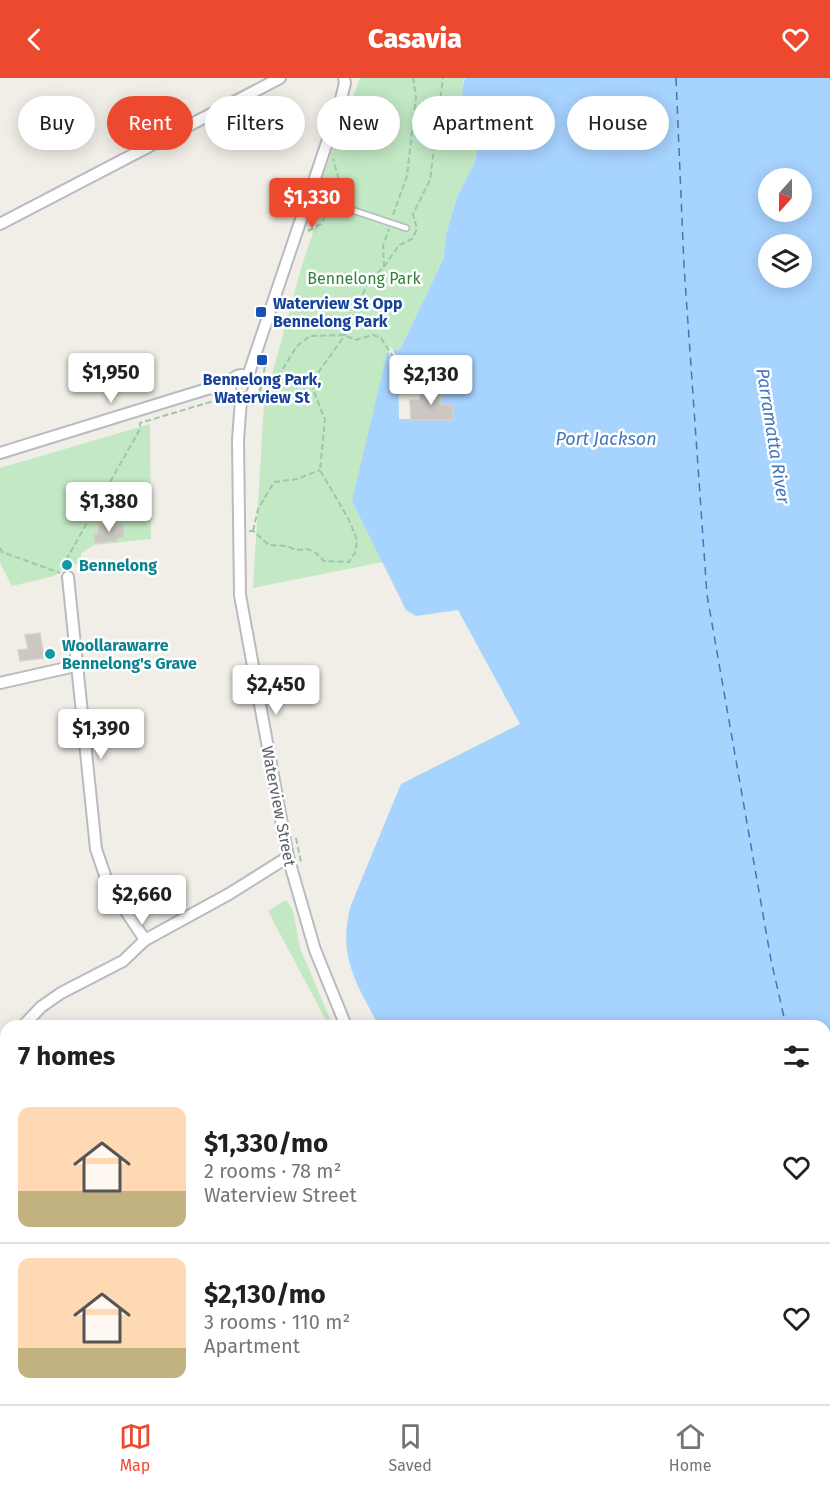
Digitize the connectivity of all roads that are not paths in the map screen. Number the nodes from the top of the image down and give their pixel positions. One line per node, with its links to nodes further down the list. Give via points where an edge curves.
1 (280, 78): 4 (street)
2 (344, 78): 3 (street, via 341,100)
3 (308, 195): 5 (lane); 6 (street)
4 (0, 224)
5 (406, 228)
6 (248, 376): 7 (street, via 237,376); 8 (street, via 255,385 254,393)
7 (230, 385): 8 (street, via 231,393); 9 (street)
8 (244, 406): 13 (street, Waterview Street, via 238,440 240,595)
9 (0, 453)
10 (68, 577): 11 (street)
11 (75, 666): 12 (street); 14 (street, via 96,849 108,884)
12 (0, 683)
13 (288, 857): 14 (street); 16 (street, Waterview Street, via 315,950)
14 (145, 940): 15 (street, via 123,961 61,993)
15 (29, 1020)
16 (344, 1020)

